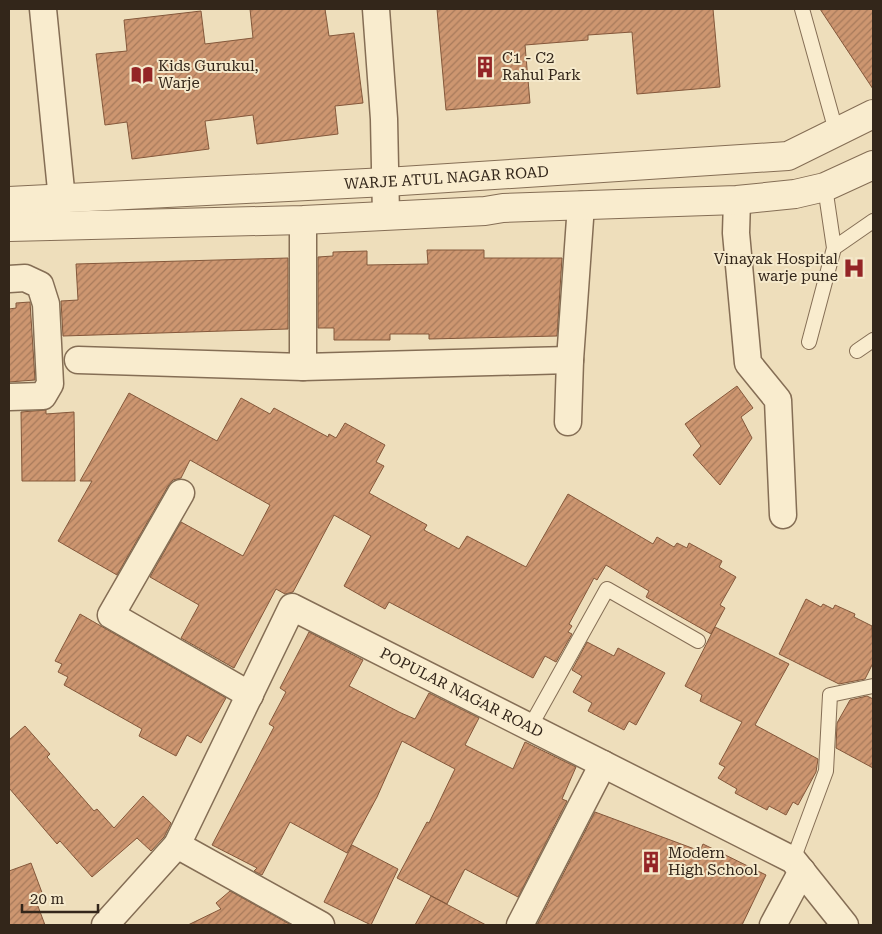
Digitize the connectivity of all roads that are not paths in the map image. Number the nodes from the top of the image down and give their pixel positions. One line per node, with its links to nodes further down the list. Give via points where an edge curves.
1 (43, 9): 11 (street)
2 (376, 9): 8 (street)
3 (802, 9): 5 (lane)
4 (873, 114): 5 (street, WARJE ATUL NAGAR ROAD)
5 (836, 131): 6 (street, WARJE ATUL NAGAR ROAD)
6 (788, 156): 8 (street, WARJE ATUL NAGAR ROAD); 10 (street)
7 (873, 165): 9 (street)
8 (386, 182): 11 (street, WARJE ATUL NAGAR ROAD); 15 (street)
9 (824, 187): 10 (street); 19 (lane)
10 (795, 194): 12 (street)
11 (62, 200): 13 (street, WARJE ATUL NAGAR ROAD)
12 (737, 200): 14 (street); 30 (street, via 736,233 748,363 778,400)
13 (9, 201)
14 (582, 205): 15 (street); 25 (street)
15 (386, 215): 16 (street)
16 (303, 220): 18 (street); 26 (street)
17 (873, 221): 19 (lane)
18 (9, 227)
19 (834, 248): 22 (lane)
20 (9, 279): 27 (street, via 24,278 40,286 46,304 50,384 44,396)
21 (873, 340): 23 (lane)
22 (809, 342)
23 (858, 351)
24 (78, 360): 26 (street)
25 (570, 360): 26 (street); 28 (street)
26 (303, 367)
27 (9, 398)
28 (568, 422)
29 (181, 493): 33 (street, via 111,615)
30 (783, 515)
31 (698, 641): 34 (lane, via 607,589)
32 (873, 686): 37 (lane, via 830,696 826,771)
33 (250, 695): 34 (street, POPULAR NAGAR ROAD, via 292,607); 36 (street, POPULAR NAGAR ROAD)
34 (530, 727): 35 (street, POPULAR NAGAR ROAD)
35 (603, 764): 37 (street, POPULAR NAGAR ROAD); 40 (street)
36 (178, 845): 38 (street, POPULAR NAGAR ROAD); 39 (street)
37 (798, 865): 41 (street); 42 (street, POPULAR NAGAR ROAD)
38 (105, 925)
39 (321, 925)
40 (520, 925)
41 (773, 925)
42 (846, 925)

